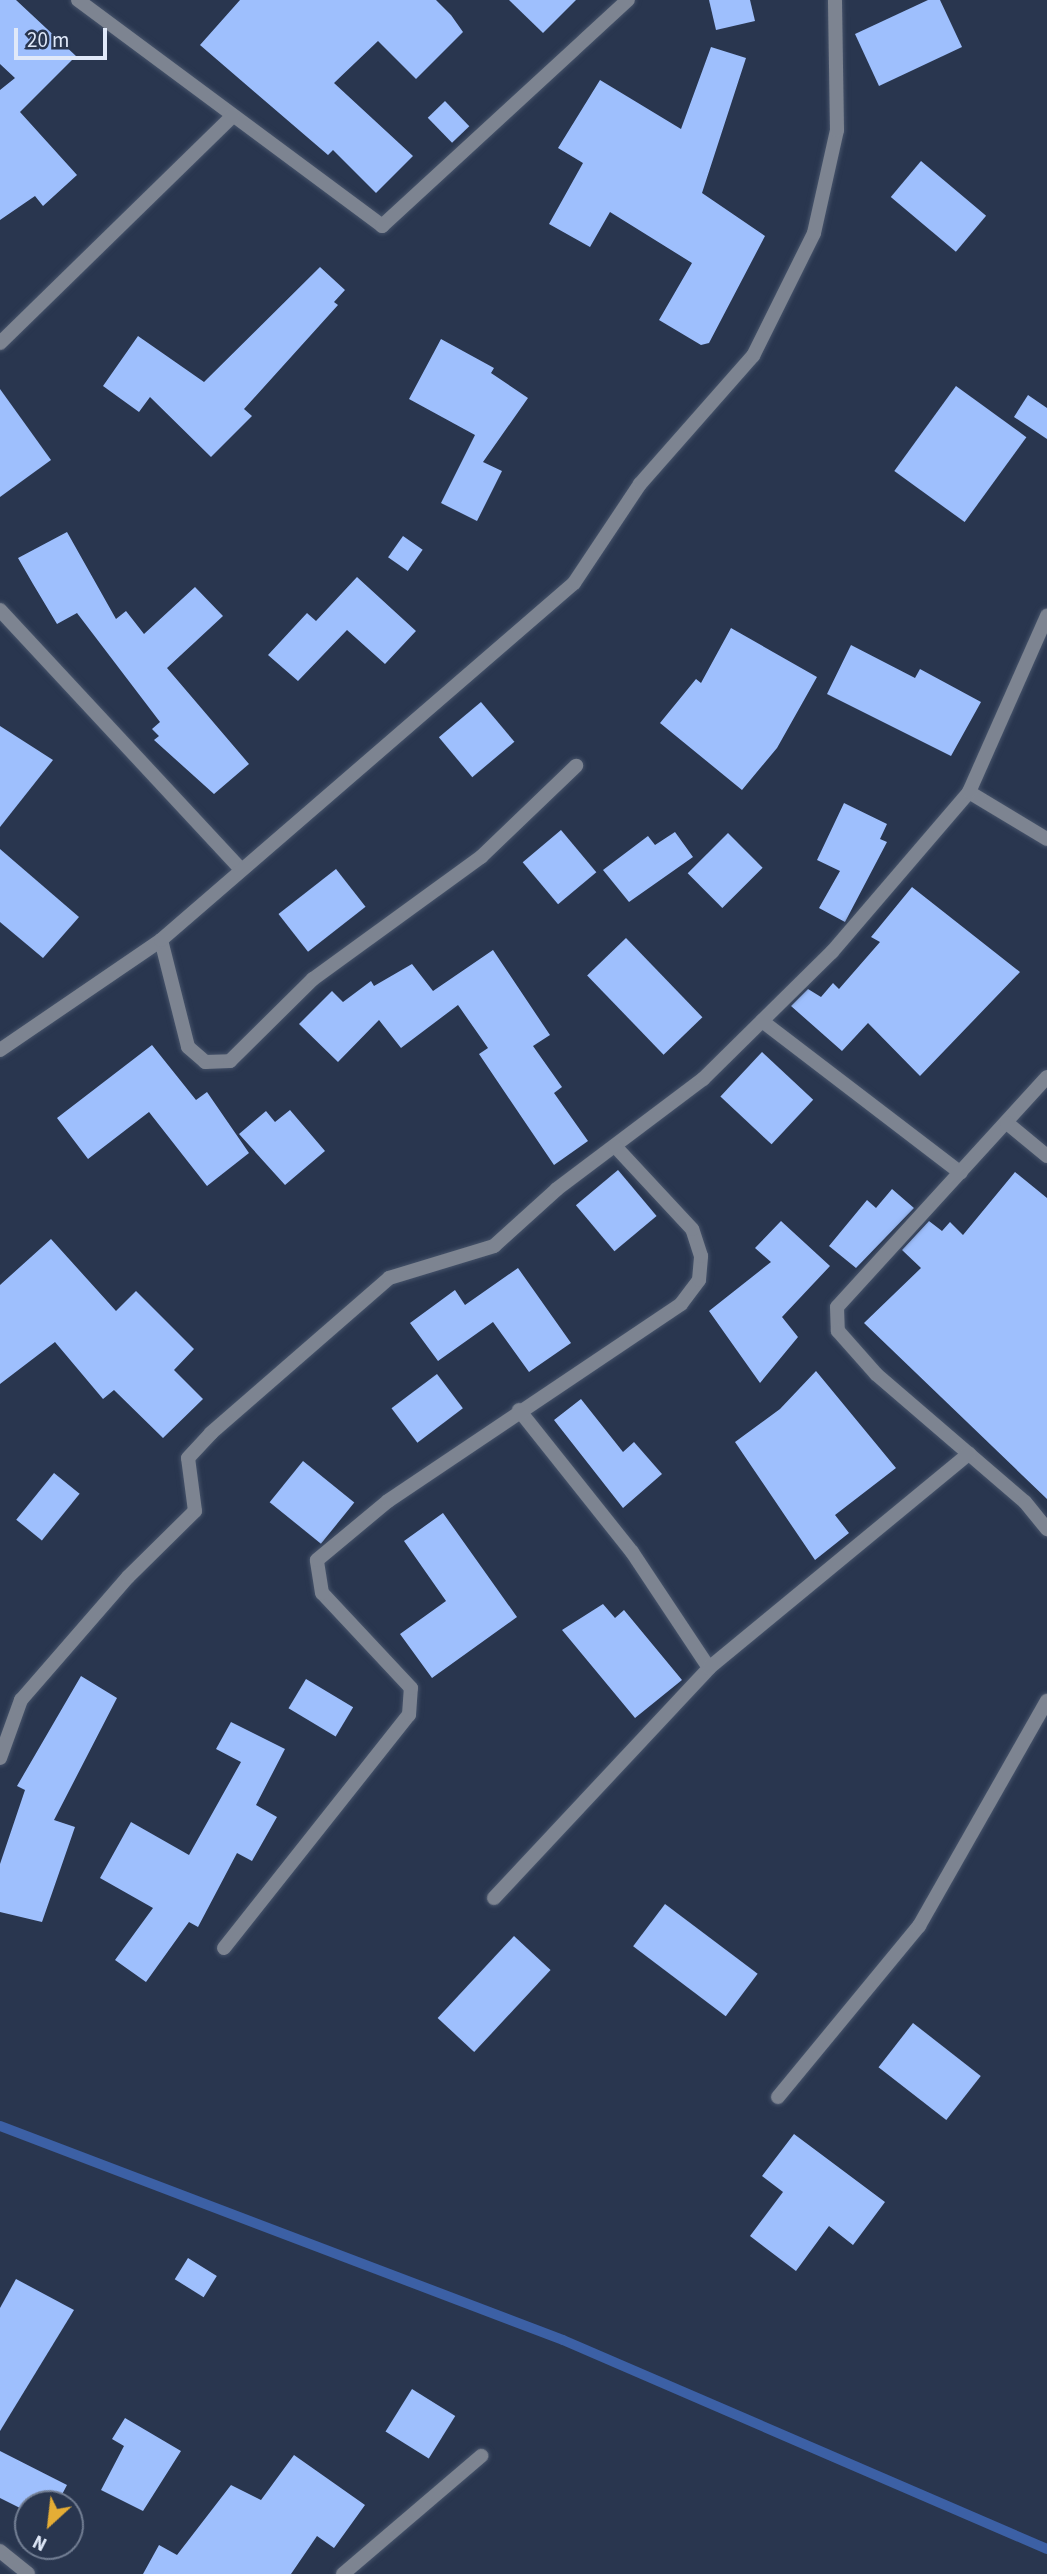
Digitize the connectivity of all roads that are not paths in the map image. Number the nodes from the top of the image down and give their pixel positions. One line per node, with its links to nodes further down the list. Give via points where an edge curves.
1 (78, 0): 4 (street)
2 (628, 0): 4 (street, via 382,226)
3 (835, 0): 11 (street, via 837,130 814,233 753,356 640,484 573,583)
4 (233, 116): 5 (street)
5 (0, 343)
6 (0, 610): 11 (street)
7 (1047, 616): 9 (street)
8 (576, 766): 12 (street, via 481,857 313,979 230,1061 205,1062 188,1047)
9 (969, 792): 10 (street); 13 (street, via 832,952)
10 (1047, 839)
11 (242, 869): 12 (street)
12 (161, 940): 14 (street)
13 (762, 1021): 17 (street, via 703,1079); 19 (street)
14 (0, 1051)
15 (1047, 1077): 16 (street)
16 (1007, 1123): 18 (street); 19 (street)
17 (615, 1146): 20 (street, via 692,1229 701,1256 699,1280 681,1304); 25 (street, via 494,1245 389,1278 211,1433 188,1458 195,1511 128,1577 21,1700)
18 (1047, 1156)
19 (961, 1173): 21 (street, via 837,1307 838,1331 876,1374)
20 (519, 1410): 23 (street, via 632,1552); 27 (street, via 317,1560 323,1593 411,1688 409,1716)
21 (969, 1454): 22 (street); 23 (street)
22 (1047, 1530)
23 (709, 1668): 26 (street)
24 (1047, 1700): 28 (street, via 919,1926)
25 (0, 1758)
26 (495, 1898)
27 (224, 1948)
28 (778, 2096)
29 (481, 2456): 32 (street)
30 (0, 2551): 31 (street)
31 (27, 2574)
32 (343, 2574)

